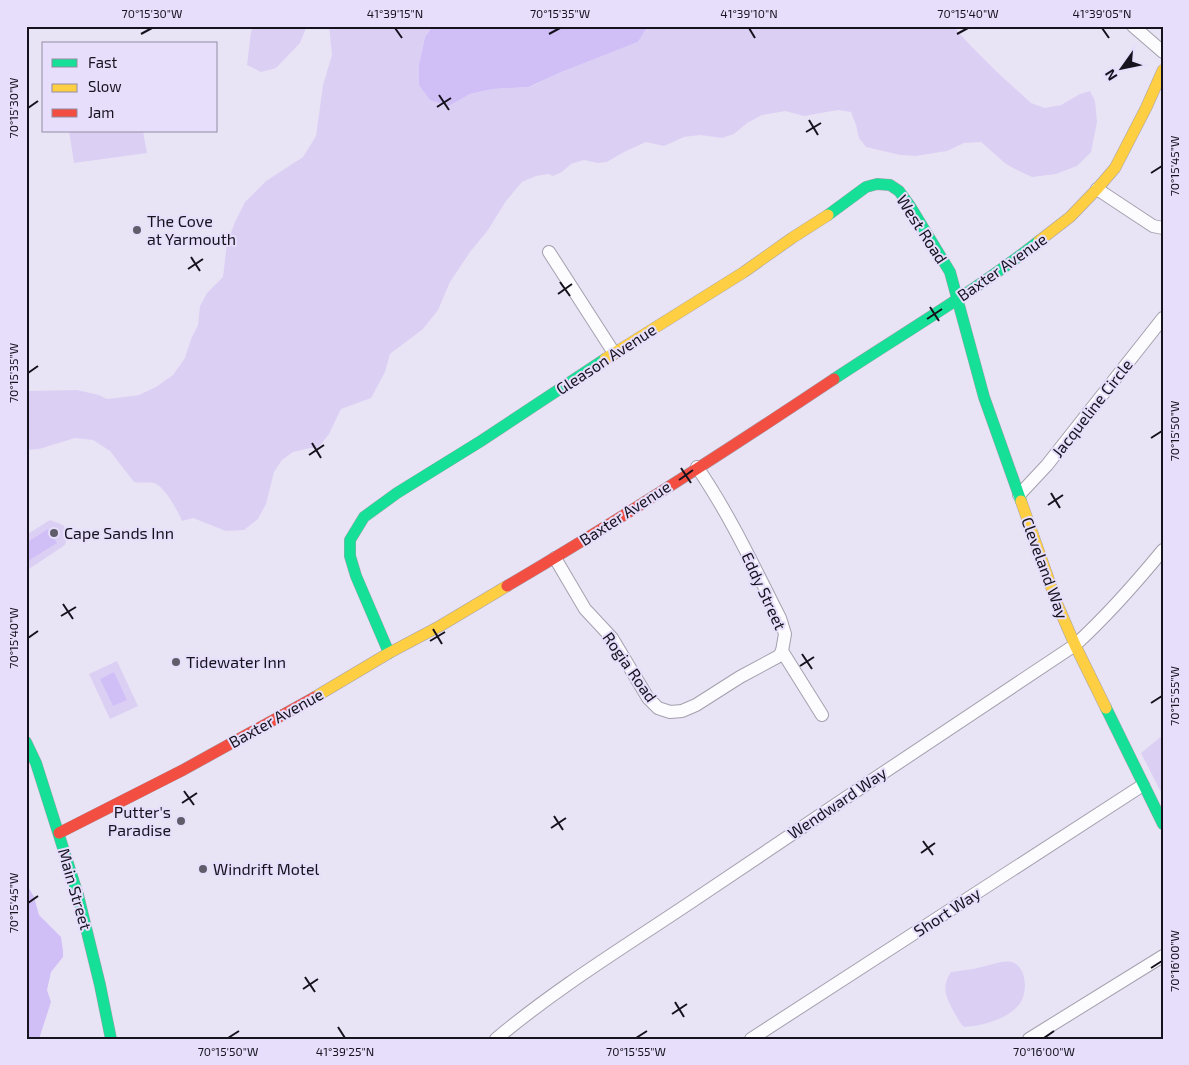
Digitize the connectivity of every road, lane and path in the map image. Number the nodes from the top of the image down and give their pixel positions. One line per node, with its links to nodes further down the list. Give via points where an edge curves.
1 (1133, 26): 2 (street)
2 (1163, 52)
3 (1163, 70): 5 (street, Baxter Avenue, via 1115,168)
4 (866, 186): 8 (street, West Road, via 890,185 899,191 950,272); 10 (street, Gleason Avenue, via 737,276)
5 (1097, 189): 6 (street, via 1153,226); 8 (street, Baxter Avenue, via 1044,238)
6 (1163, 228)
7 (550, 252): 10 (street)
8 (957, 300): 11 (street, Baxter Avenue); 12 (street, Cleveland Way, via 984,397)
9 (1163, 318): 12 (street, Jacqueline Circle)
10 (614, 353): 17 (street, Gleason Avenue, via 364,517 350,540 350,556)
11 (697, 467): 14 (street, Baxter Avenue); 16 (street, Eddy Street, via 728,516 780,618 785,634)
12 (1019, 495): 15 (street, Cleveland Way)
13 (1163, 550): 15 (street, Wendward Way, via 1134,585)
14 (555, 558): 16 (street, Rogia Road, via 585,609 612,638 648,698 658,708 670,712 696,705 779,656); 17 (street, Baxter Avenue)
15 (1075, 645): 20 (street, Cleveland Way); 25 (street, Wendward Way, via 574,980)
16 (782, 651): 18 (street, Eddy Street)
17 (390, 653): 22 (street, Baxter Avenue, via 183,770)
18 (822, 715)
19 (26, 742): 22 (street, Main Street)
20 (1143, 785): 21 (street, Cleveland Way); 26 (street, Short Way)
21 (1163, 824)
22 (59, 833): 24 (street, Main Street, via 78,895)
23 (1163, 956): 27 (street)
24 (111, 1039)
25 (496, 1039)
26 (751, 1039)
27 (1029, 1039)

